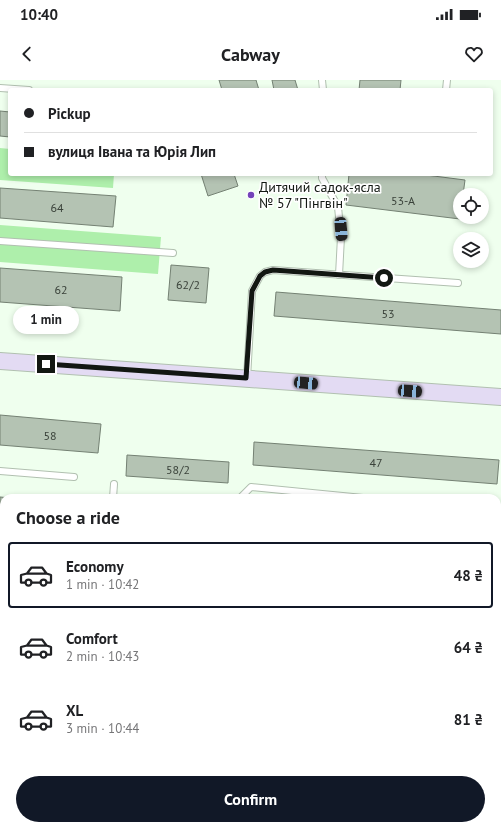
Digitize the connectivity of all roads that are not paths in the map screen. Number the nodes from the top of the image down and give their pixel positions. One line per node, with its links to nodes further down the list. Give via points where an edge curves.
1 (322, 176): 4 (lane, via 338,207 341,237)
2 (0, 241): 3 (lane)
3 (173, 253)
4 (339, 275): 5 (lane); 7 (lane, via 273,270 260,276 252,291)
5 (458, 283)
6 (0, 361): 7 (street)
7 (246, 378): 8 (street)
8 (501, 397)
9 (0, 471): 10 (lane)
10 (74, 477)
11 (114, 484): 12 (lane)
12 (113, 494)
13 (244, 494): 14 (lane, via 252,487)
14 (322, 494)

